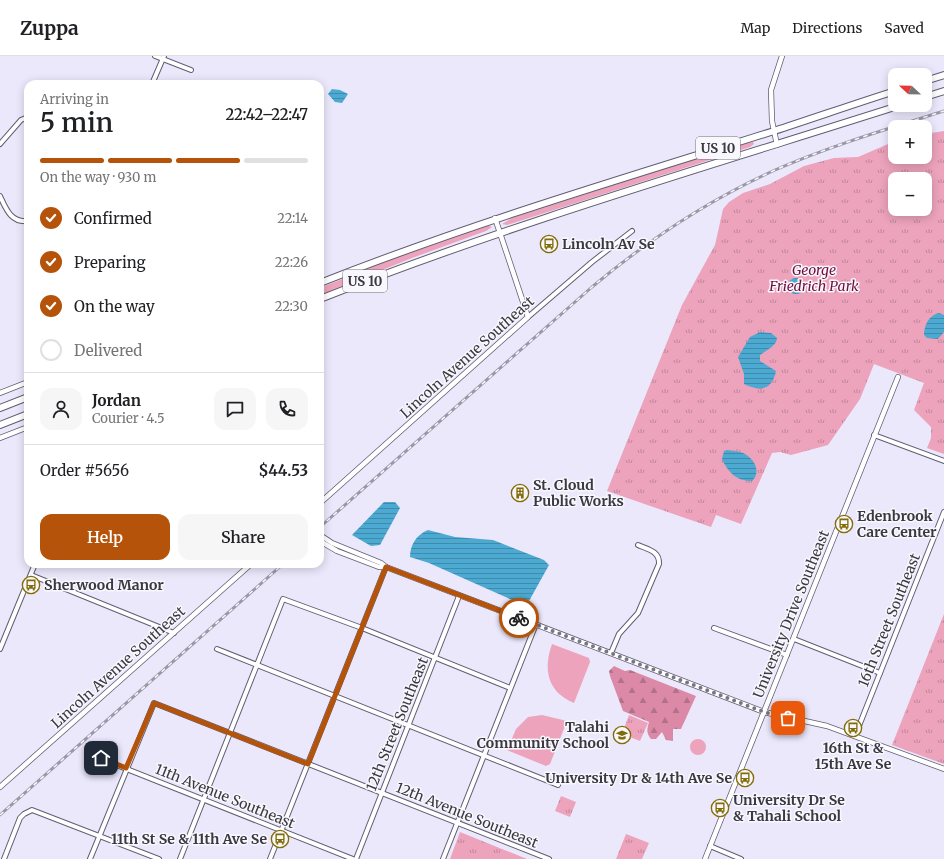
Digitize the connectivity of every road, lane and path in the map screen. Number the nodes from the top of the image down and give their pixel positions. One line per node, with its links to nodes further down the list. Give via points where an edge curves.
1 (154, 56): 3 (street)
2 (782, 56): 13 (street, via 771,90)
3 (163, 58): 4 (street); 7 (street)
4 (191, 70)
5 (944, 75): 6 (highway)
6 (932, 79)
7 (154, 80)
8 (944, 91): 10 (highway)
9 (888, 93): 13 (highway, US 10)
10 (932, 95)
11 (888, 109): 15 (highway, US 10)
12 (24, 119): 14 (street)
13 (774, 131): 15 (street); 17 (highway, US 10)
14 (0, 144)
15 (777, 145): 19 (highway, US 10)
16 (0, 196): 18 (street, via 10,215)
17 (495, 218): 19 (street); 21 (highway, US 10)
18 (24, 221)
19 (499, 232): 22 (highway, US 10); 23 (street)
20 (632, 232): 23 (street, Lincoln Avenue Southeast, via 592,262)
21 (324, 281)
22 (324, 297)
23 (528, 317): 35 (street, Lincoln Avenue Southeast)
24 (898, 377): 32 (street, University Drive Southeast)
25 (24, 384): 26 (street)
26 (0, 393)
27 (24, 399): 28 (highway)
28 (0, 408)
29 (24, 416): 30 (highway)
30 (0, 425)
31 (24, 429): 33 (street)
32 (874, 435): 34 (street); 49 (street, University Drive Southeast)
33 (0, 438)
34 (944, 461)
35 (324, 499)
36 (944, 512): 56 (street, 16th Street Southeast)
37 (324, 538): 40 (street)
38 (324, 543): 40 (street, via 337,551 379,567)
39 (638, 545): 52 (street, via 655,552 659,564 638,613 620,634)
40 (386, 567): 44 (street); 46 (street)
41 (34, 568): 43 (street)
42 (247, 568): 48 (street, Lincoln Avenue Southeast)
43 (31, 575): 48 (street); 50 (street)
44 (459, 596): 45 (street); 54 (street, 12th Street Southeast)
45 (536, 624): 52 (street); 57 (street)
46 (362, 628): 54 (street); 55 (street, via 283,599); 58 (street)
47 (714, 628): 53 (street)
48 (174, 633): 69 (street, Lincoln Avenue Southeast)
49 (794, 639): 53 (street, University Drive Southeast); 56 (street)
50 (0, 649)
51 (217, 649): 55 (street)
52 (611, 653): 59 (street)
53 (787, 655): 59 (street, University Drive Southeast)
54 (434, 659): 57 (street); 60 (street, 12th Street Southeast)
55 (257, 665): 58 (street); 61 (street)
56 (880, 673): 62 (street, 16th Street Southeast)
57 (510, 688): 64 (street)
58 (334, 697): 60 (street); 65 (street)
59 (764, 712): 62 (street, via 816,723); 75 (street, University Drive Southeast)
60 (408, 726): 64 (street); 70 (street, 12th Street Southeast)
61 (230, 732): 65 (street, 12th Avenue Southeast); 66 (street, 12th Avenue Southeast, via 154,703); 71 (street)
62 (855, 736): 67 (street)
63 (89, 754): 66 (street, 11th Avenue Southeast)
64 (484, 756): 68 (street); 72 (street)
65 (308, 764): 70 (street, 12th Avenue Southeast); 73 (street)
66 (126, 768): 71 (street, 11th Avenue Southeast); 74 (street)
67 (944, 770)
68 (558, 785)
69 (0, 787)
70 (382, 793): 72 (street, 12th Avenue Southeast); 81 (street, 12th Street Southeast)
71 (204, 799): 73 (street, 11th Avenue Southeast); 79 (street)
72 (457, 822): 82 (street); 83 (street, 12th Avenue Southeast)
73 (282, 831): 80 (street); 81 (street, 11th Avenue Southeast)
74 (99, 835): 76 (street, via 36,810 28,811 20,818); 77 (street); 78 (street)
75 (710, 846): 84 (street, University Drive Southeast); 85 (street)
76 (4, 859)
77 (90, 859)
78 (159, 859)
79 (180, 859)
80 (270, 859)
81 (354, 859)
82 (443, 859)
83 (549, 859)
84 (705, 859)
85 (741, 859)

